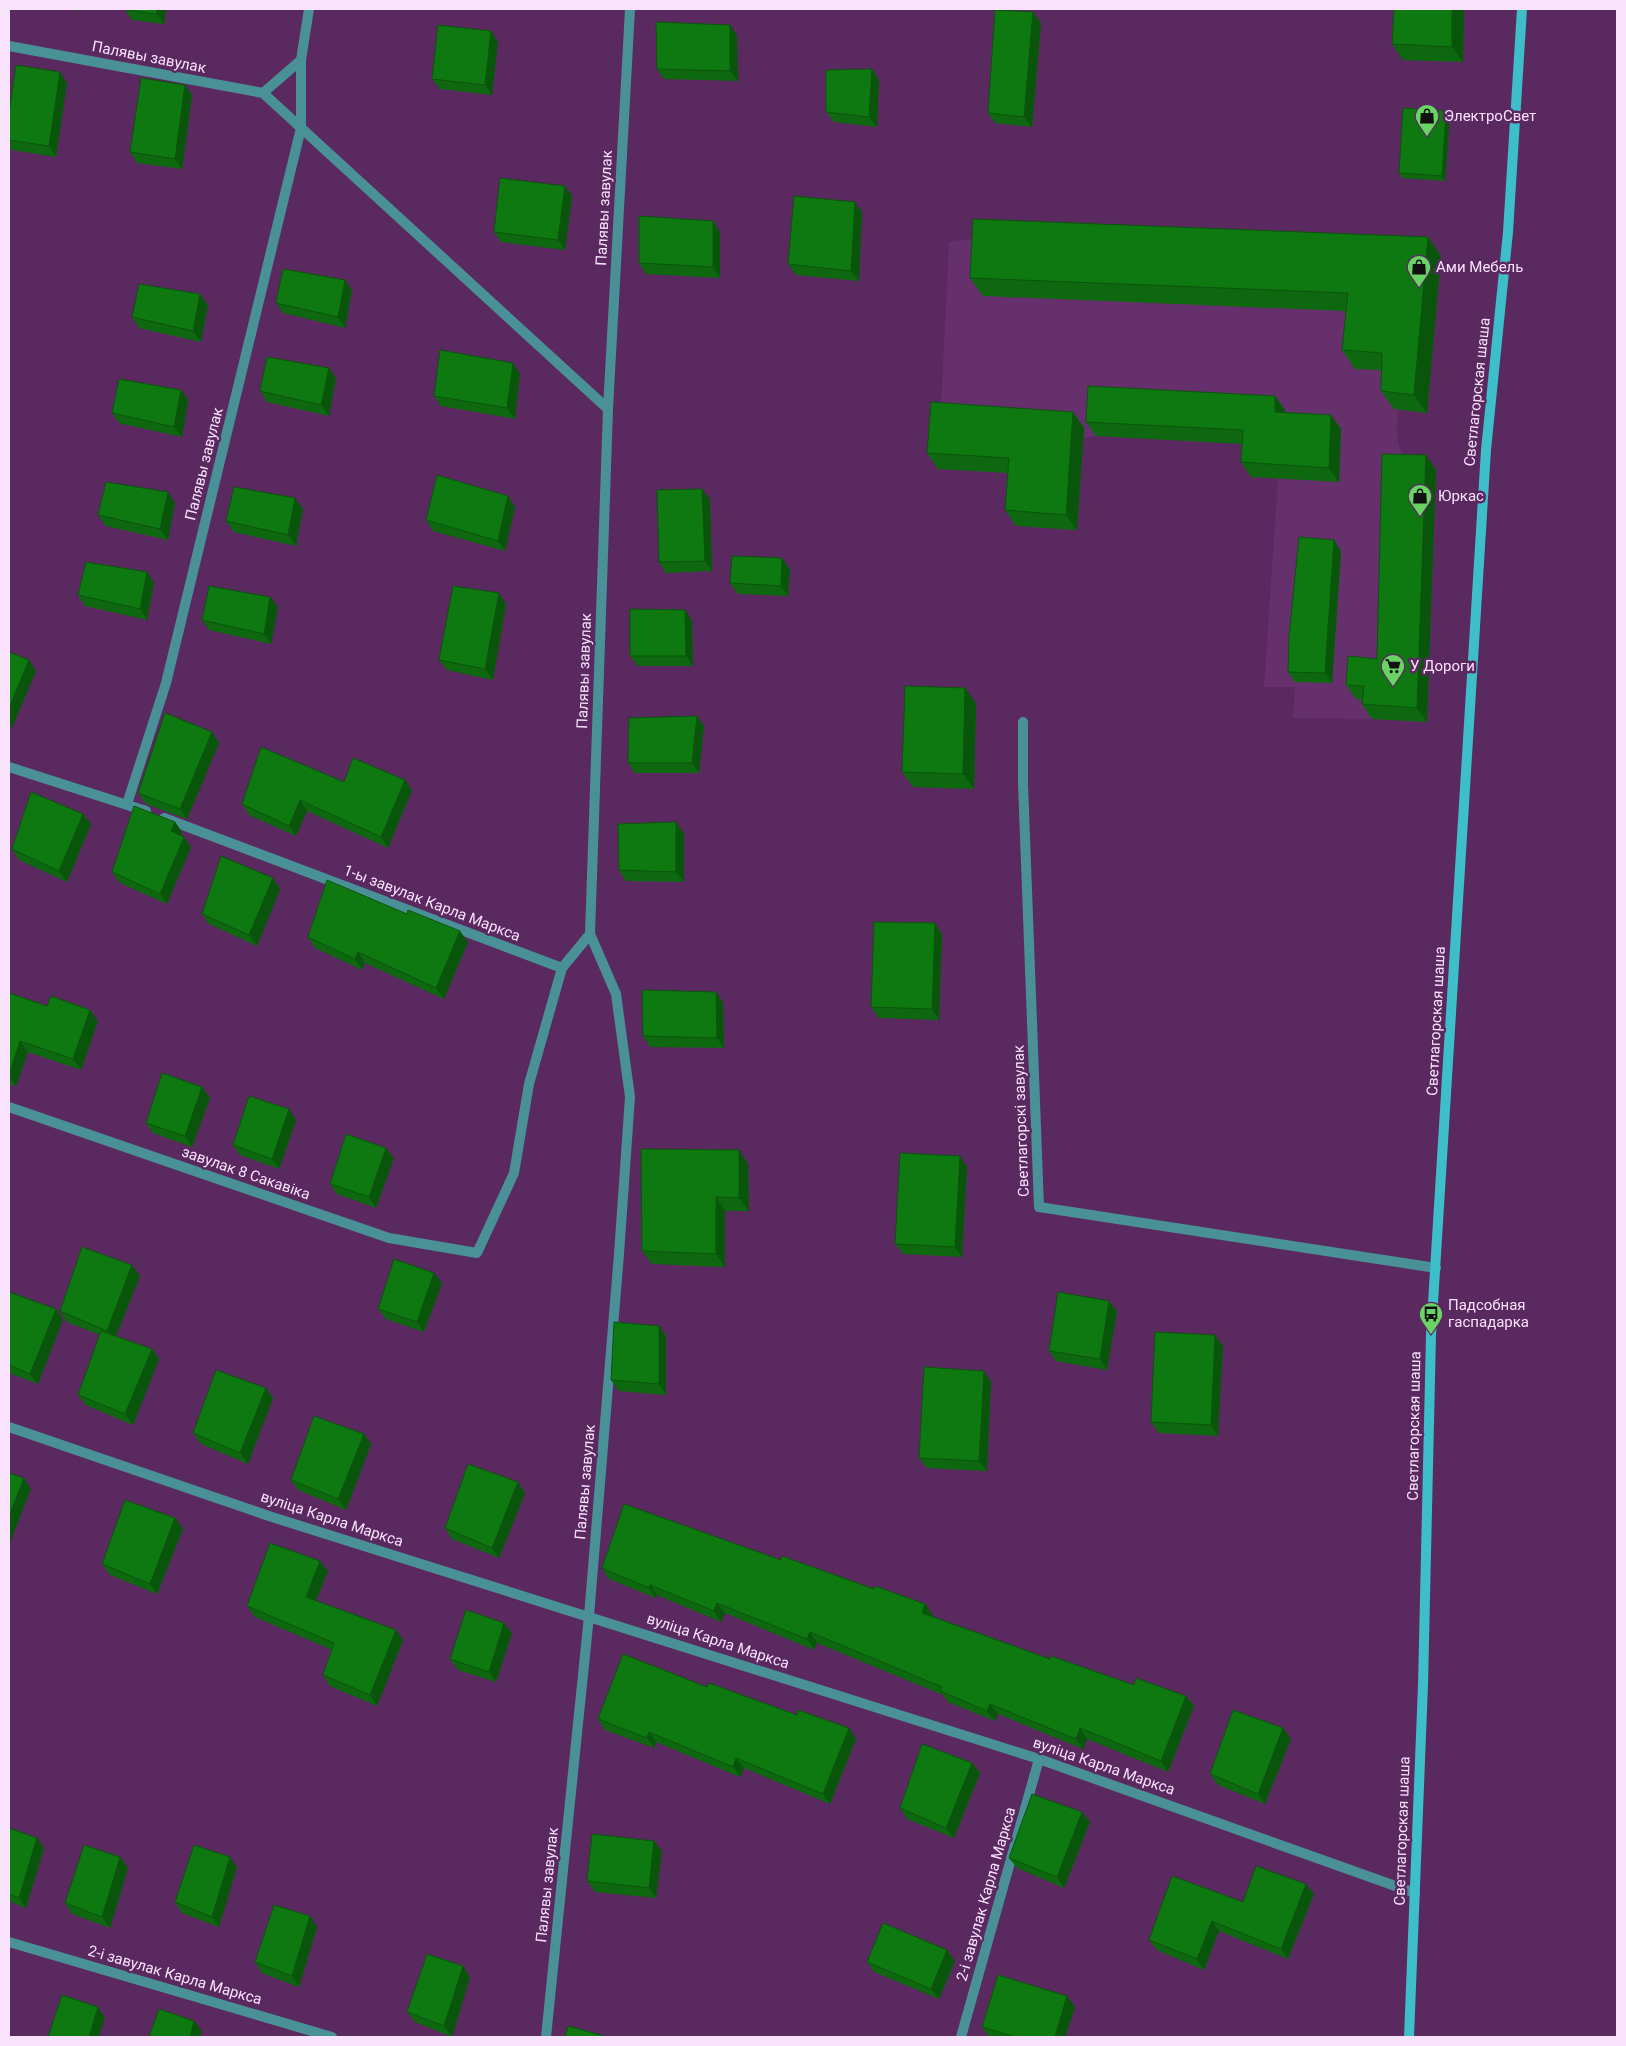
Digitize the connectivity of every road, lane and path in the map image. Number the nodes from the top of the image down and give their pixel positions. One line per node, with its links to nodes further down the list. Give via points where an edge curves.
1 (309, 9): 5 (street, Палявы завулак)
2 (630, 9): 8 (street, Палявы завулак)
3 (1522, 9): 15 (main road, Светлагорская шаша, via 1508,232 1486,450)
4 (9, 46): 6 (street, Палявы завулак)
5 (301, 60): 6 (street); 7 (street, Палявы завулак)
6 (263, 93): 7 (street)
7 (301, 128): 8 (street); 11 (street, Палявы завулак, via 166,683)
8 (608, 409): 12 (street, Палявы завулак)
9 (1023, 722): 15 (street, Светлагорскі завулак, via 1039,1207)
10 (9, 767): 11 (street, 1-ы завулак Карла Маркса)
11 (127, 804): 13 (street, 1-ы завулак Карла Маркса)
12 (590, 934): 13 (street); 17 (street, Палявы завулак, via 616,994 630,1097)
13 (562, 968): 14 (street, завулак 8 Сакавіка, via 529,1084 514,1173 477,1253 389,1238)
14 (9, 1107)
15 (1436, 1268): 19 (main road, Светлагорская шаша, via 1431,1335)
16 (9, 1427): 17 (street, вуліца Карла Маркса, via 272,1517)
17 (589, 1616): 18 (street, вуліца Карла Маркса); 22 (street, Палявы завулак)
18 (1039, 1759): 19 (street, вуліца Карла Маркса); 23 (street, 2-і завулак Карла Маркса)
19 (1415, 1893): 24 (main road, Светлагорская шаша)
20 (9, 1942): 21 (street, 2-і завулак Карла Маркса)
21 (332, 2037)
22 (546, 2037)
23 (961, 2037)
24 (1409, 2037)

